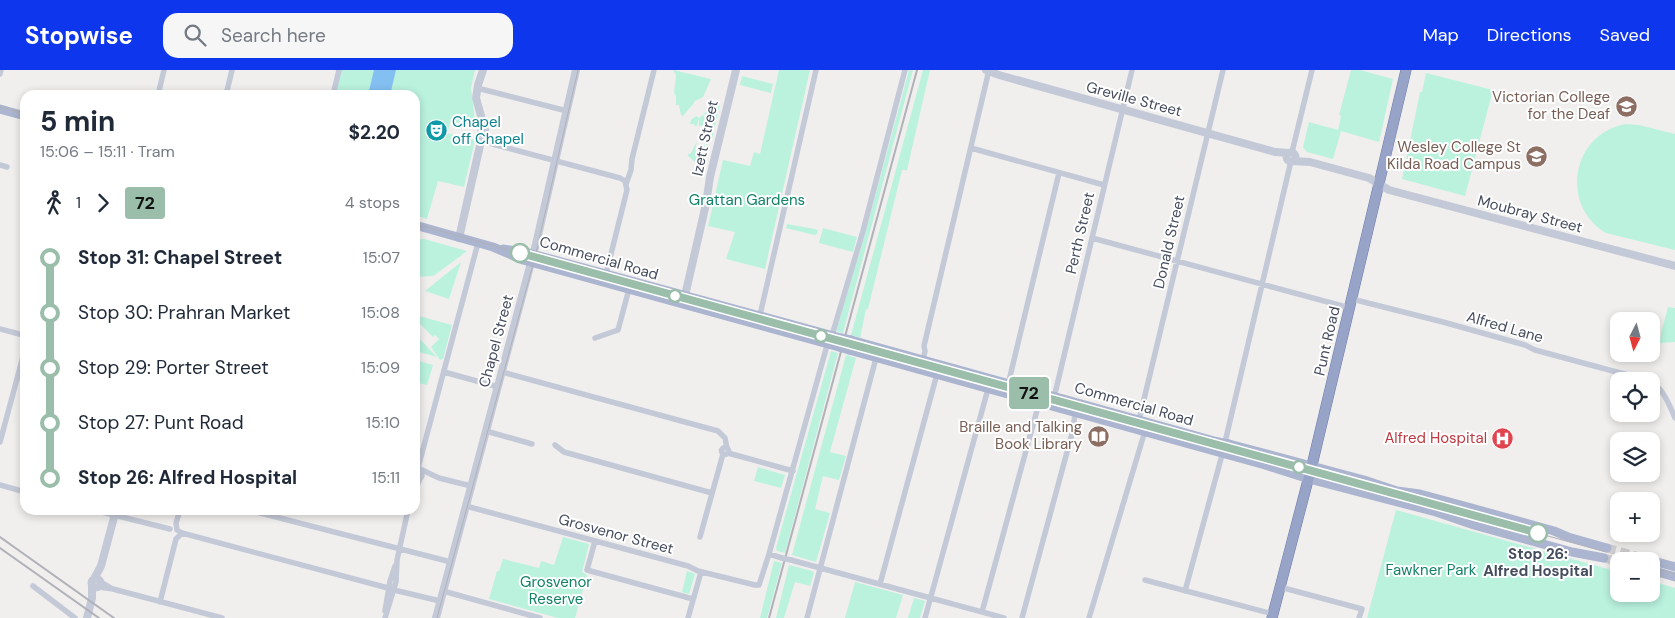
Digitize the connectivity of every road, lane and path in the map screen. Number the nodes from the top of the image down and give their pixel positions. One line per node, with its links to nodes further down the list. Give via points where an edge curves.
1 (164, 70): 16 (street)
2 (232, 70): 17 (street)
3 (339, 70): 18 (street)
4 (576, 70): 21 (street, Chapel Street)
5 (654, 70): 31 (street)
6 (736, 70): 44 (street, Izett Street)
7 (816, 70): 46 (street)
8 (905, 70): 50 (street)
9 (988, 70): 20 (street, Greville Street); 25 (street)
10 (1132, 70): 20 (street, Perth Street)
11 (1223, 70): 23 (street, Donald Street)
12 (1312, 70): 26 (street)
13 (1406, 70): 33 (highway, Punt Road)
14 (482, 74): 15 (street)
15 (479, 89): 21 (street); 24 (street, via 476,98 484,136)
16 (159, 90)
17 (227, 90)
18 (334, 90)
19 (0, 109): 22 (main road)
20 (1123, 110): 23 (street, Greville Street); 32 (street, Perth Street)
21 (567, 111): 27 (street, Chapel Street)
22 (20, 115)
23 (1208, 133): 26 (street, Greville Street); 39 (street, Donald Street)
24 (480, 141): 27 (street); 35 (street)
25 (971, 148): 30 (street); 52 (street)
26 (1291, 157): 33 (street, Greville Street, via 1369,178); 42 (street)
27 (555, 161): 31 (street, via 620,178); 38 (street, Chapel Street)
28 (0, 165): 29 (street)
29 (7, 167)
30 (1059, 173): 32 (street); 59 (street)
31 (626, 183): 41 (street)
32 (1104, 185): 36 (street, Perth Street)
33 (1380, 185): 40 (street, Moubray Street, via 1445,206); 45 (highway, Punt Road)
34 (420, 227): 35 (main road, Commercial Road)
35 (458, 238): 37 (main road, Commercial Road)
36 (1092, 238): 39 (street, Alfred Lane); 62 (street, Perth Street)
37 (478, 243): 38 (main road, Commercial Road); 54 (street)
38 (532, 258): 41 (main road, Commercial Road); 43 (main road, Commercial Road); 55 (street, Chapel Street)
39 (1177, 261): 42 (street, Alfred Lane); 66 (street, Donald Street)
40 (1675, 266)
41 (606, 274): 44 (main road, Commercial Road)
42 (1262, 284): 45 (street, Alfred Lane); 72 (street)
43 (629, 289): 49 (street, via 618,330); 50 (main road, Commercial Road)
44 (685, 298): 46 (main road, Commercial Road)
45 (1351, 303): 56 (street, Alfred Lane, via 1443,322); 75 (highway, Punt Road)
46 (760, 316): 50 (main road, Commercial Road)
47 (0, 329): 48 (street)
48 (20, 335)
49 (595, 338)
50 (833, 339): 51 (main road, Commercial Road, bridge, via 839,347); 52 (main road, Commercial Road, bridge, via 851,340); 77 (street)
51 (876, 358): 57 (main road, Commercial Road); 104 (street)
52 (923, 360): 59 (main road, Commercial Road)
53 (20, 368): 69 (street)
54 (444, 372): 58 (street); 74 (street)
55 (502, 372): 58 (street, Chapel Street); 73 (street, via 718,432 725,438)
56 (1614, 372)
57 (937, 374): 60 (main road, Commercial Road); 110 (street)
58 (498, 386): 68 (street, Chapel Street)
59 (1008, 387): 62 (main road, Commercial Road)
60 (988, 389): 63 (main road, Commercial Road); 116 (street)
61 (1660, 390): 65 (street, Alfred Lane)
62 (1054, 399): 66 (main road, Commercial Road)
63 (1038, 402): 64 (main road, Commercial Road); 120 (street)
64 (1076, 412): 67 (main road, Commercial Road); 132 (street)
65 (1675, 418)
66 (1140, 420): 72 (main road, Commercial Road)
67 (1145, 431): 72 (main road, Commercial Road); 133 (street)
68 (486, 432): 70 (street); 82 (street, Chapel Street)
69 (0, 442)
70 (532, 444)
71 (555, 445): 84 (street, via 572,454)
72 (1223, 447): 75 (main road, Commercial Road); 79 (main road, Commercial Road); 115 (street)
73 (726, 452): 77 (street); 84 (street)
74 (420, 461)
75 (1312, 466): 79 (highway, Punt Road); 86 (main road, Commercial Road, via 1397,491)
76 (420, 469): 78 (street)
77 (793, 471): 99 (street)
78 (439, 478): 80 (street); 82 (street)
79 (1309, 479): 92 (main road, Commercial Road); 112 (highway, Punt Road)
80 (420, 481)
81 (0, 485): 83 (street)
82 (471, 486): 85 (street, Chapel Street)
83 (20, 491)
84 (712, 493): 95 (street)
85 (466, 506): 96 (street, Grosvenor Street); 101 (street, Chapel Street)
86 (1468, 507): 92 (main road); 97 (main road, Commercial Road)
87 (115, 515): 109 (street)
88 (126, 515): 93 (street)
89 (179, 515): 94 (street, via 176,526)
90 (268, 515): 98 (street)
91 (407, 515): 98 (street)
92 (1464, 520): 100 (main road, Commercial Road, via 1572,552)
93 (170, 529)
94 (182, 534): 113 (street); 119 (street, via 176,539)
95 (700, 537)
96 (595, 541): 105 (street, Grosvenor Street); 117 (street, via 587,570)
97 (1607, 548)
98 (400, 550): 101 (street); 113 (street)
99 (769, 554): 104 (street, bridge); 105 (street, Grosvenor Street, via 759,585)
100 (1604, 558)
101 (451, 562): 114 (street, Chapel Street)
102 (1660, 563): 103 (main road)
103 (1675, 567)
104 (820, 568): 110 (street); 129 (street)
105 (701, 572): 117 (street)
106 (1660, 573): 107 (main road)
107 (1675, 577)
108 (1145, 580): 115 (street)
109 (97, 584): 119 (street); 123 (street)
110 (880, 584): 116 (street)
111 (33, 586): 122 (street)
112 (1280, 587): 121 (highway, Punt Road); 134 (street, via 1362,609)
113 (391, 589): 118 (street); 125 (street)
114 (443, 591): 118 (street, Chapel Street); 127 (street)
115 (1185, 591): 121 (street)
116 (931, 598): 120 (street); 130 (street)
117 (693, 600): 128 (street)
118 (440, 601): 126 (street, Chapel Street)
119 (160, 602): 124 (street)
120 (982, 612): 131 (street)
121 (1272, 616)
122 (75, 618)
123 (87, 618)
124 (222, 618)
125 (385, 618)
126 (436, 618)
127 (540, 618)
128 (688, 618)
129 (807, 618)
130 (925, 618)
131 (1004, 618)
132 (1022, 618)
133 (1089, 618)
134 (1360, 618)

